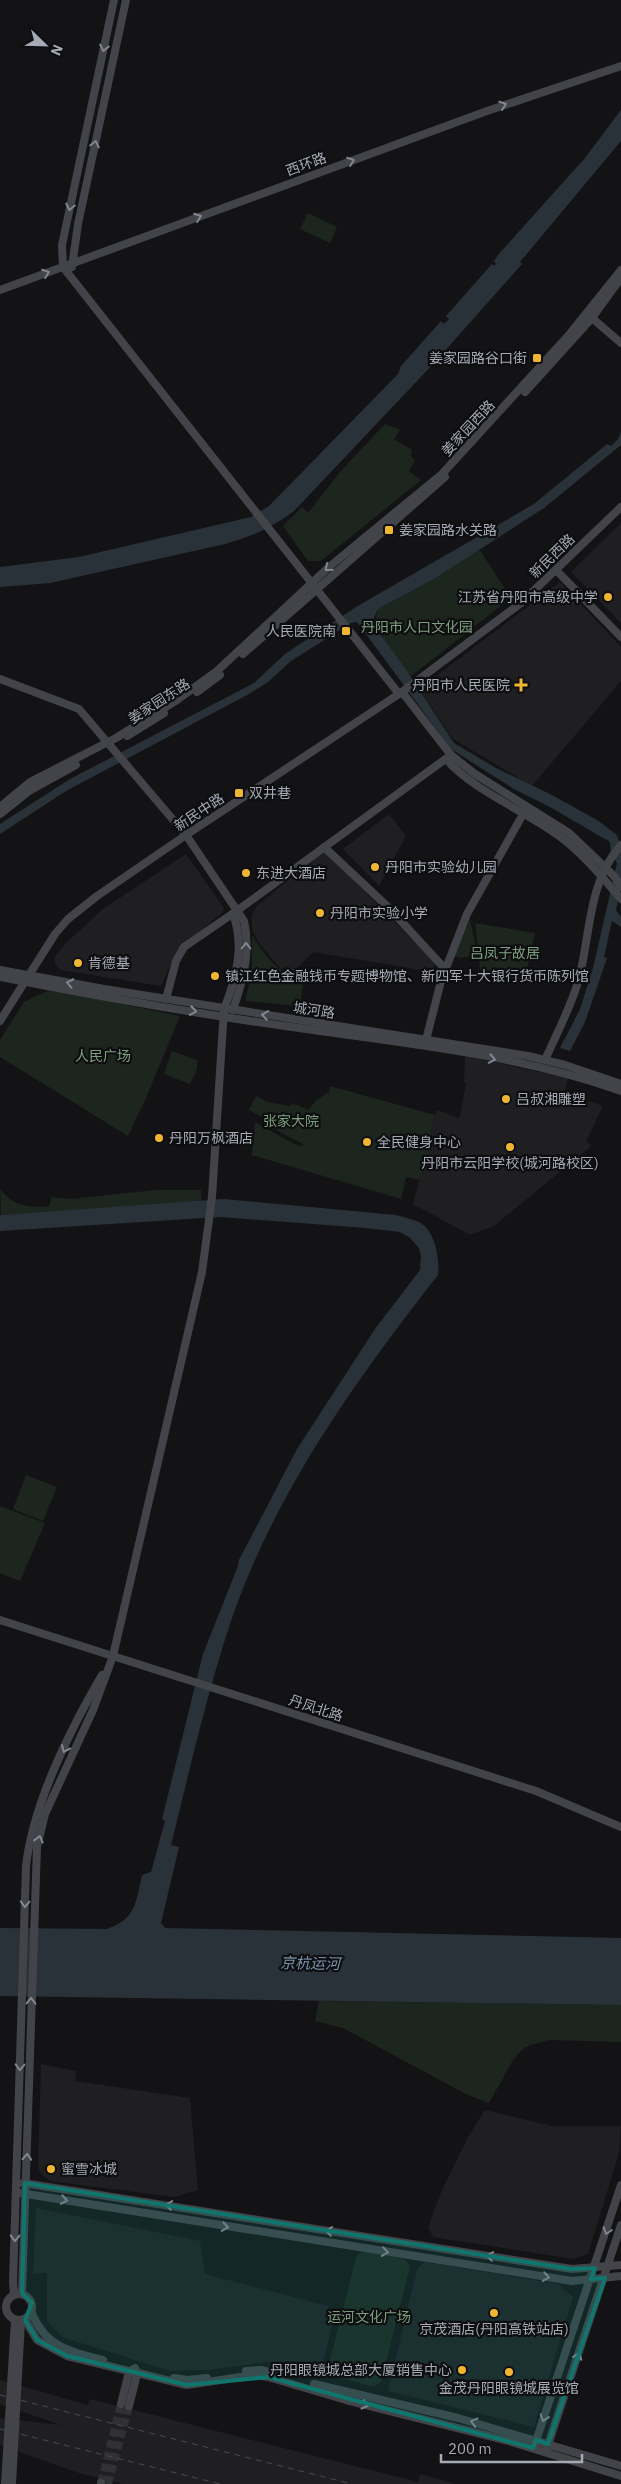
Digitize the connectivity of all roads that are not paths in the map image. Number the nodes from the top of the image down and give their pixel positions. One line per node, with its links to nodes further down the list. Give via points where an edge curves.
1 (114, 0): 5 (street, one-way to 5)
2 (126, 0): 6 (street)
3 (621, 64): 4 (street, 西环路); 7 (street, 西环路, one-way to 3)
4 (590, 74)
5 (89, 118): 6 (street); 8 (street, one-way to 8, via 62,245)
6 (100, 121): 7 (street, one-way to 6)
7 (72, 263): 8 (street, 西环路); 10 (street)
8 (63, 267): 10 (street); 12 (street, 西环路, one-way to 8)
9 (621, 270): 17 (street, 姜家园西路, one-way to 17, via 562,342 442,474)
10 (71, 278): 17 (street)
11 (621, 278): 13 (street, 姜家园西路)
12 (0, 290)
13 (592, 318): 14 (street); 17 (street, 姜家园西路, via 438,485)
14 (621, 343)
15 (621, 507): 16 (street, 新民西路)
16 (556, 570): 18 (street); 20 (street, 新民西路, via 521,603)
17 (314, 585): 20 (street); 21 (street, 姜家园东路, via 217,671)
18 (621, 636)
19 (0, 679): 21 (street, via 79,709)
20 (401, 692): 22 (street); 26 (street, 新民中路)
21 (112, 746): 23 (street, 姜家园东路, via 30,782); 25 (street, 姜家园东路, via 29,791); 26 (street)
22 (448, 757): 24 (street); 28 (street)
23 (0, 807)
24 (526, 810): 29 (street, via 569,833); 30 (street, via 562,838); 34 (street, via 467,914)
25 (0, 814)
26 (186, 835): 33 (street); 36 (street, 新民中路, via 97,896 68,920 55,934)
27 (621, 845): 29 (street)
28 (324, 846): 33 (street); 34 (street, via 389,908)
29 (605, 867): 30 (street); 31 (street)
30 (601, 876): 32 (street); 44 (street, via 578,983)
31 (621, 887)
32 (621, 898)
33 (235, 912): 39 (street, via 184,947 176,960); 40 (street, one-way to 33, via 245,973 246,955 246,933); 41 (street, via 238,965)
34 (445, 969): 43 (street)
35 (0, 970): 36 (street, 城河路)
36 (30, 974): 38 (street, 新民中路); 39 (street, 城河路, one-way to 36)
37 (0, 977): 38 (street, 城河路)
38 (25, 982): 41 (street, 城河路, one-way to 41); 42 (street, 新民中路)
39 (166, 999): 41 (street, 城河路)
40 (232, 1010): 41 (street, 城河路); 43 (street, 城河路, one-way to 40)
41 (223, 1012): 46 (street, 城河路, one-way to 46, via 469,1054 570,1074); 48 (street, via 212,1197 202,1272)
42 (0, 1021)
43 (426, 1040): 44 (street, 城河路)
44 (545, 1060): 45 (street, 城河路)
45 (621, 1084)
46 (621, 1090)
47 (0, 1620): 48 (street, 丹凤北路)
48 (113, 1656): 49 (street, 丹凤北路, via 536,1791); 50 (street, one-way to 50, via 85,1705 39,1806 29,1840); 51 (street, one-way to 48, via 37,1847 45,1814)
49 (621, 1827)
50 (17, 2183): 51 (street); 53 (street)
51 (25, 2183): 54 (street); 58 (street, one-way to 51, via 572,2270)
52 (621, 2185): 58 (street, one-way to 58)
53 (16, 2192): 54 (street); 62 (street, one-way to 62)
54 (25, 2193): 61 (street, one-way to 61, via 572,2281); 62 (street)
55 (621, 2225): 57 (street)
56 (621, 2265): 57 (street)
57 (608, 2266): 58 (street); 60 (street)
58 (595, 2268): 61 (street)
59 (621, 2276): 60 (street)
60 (605, 2278): 61 (street); 68 (street, one-way to 60)
61 (591, 2279): 67 (street, one-way to 67)
62 (18, 2293): 63 (street, via 30,2298); 64 (street, via 6,2307 7,2315)
63 (31, 2311): 64 (street); 65 (street, via 44,2334 59,2348)
64 (20, 2320): 65 (street, via 37,2340 57,2352); 71 (street); 72 (street)
65 (134, 2371): 66 (street); 67 (street, via 188,2380 261,2370 458,2418)
66 (125, 2405)
67 (535, 2444): 68 (street)
68 (547, 2448): 69 (street); 70 (street)
69 (621, 2466)
70 (621, 2476)
71 (5, 2484)
72 (12, 2484)

